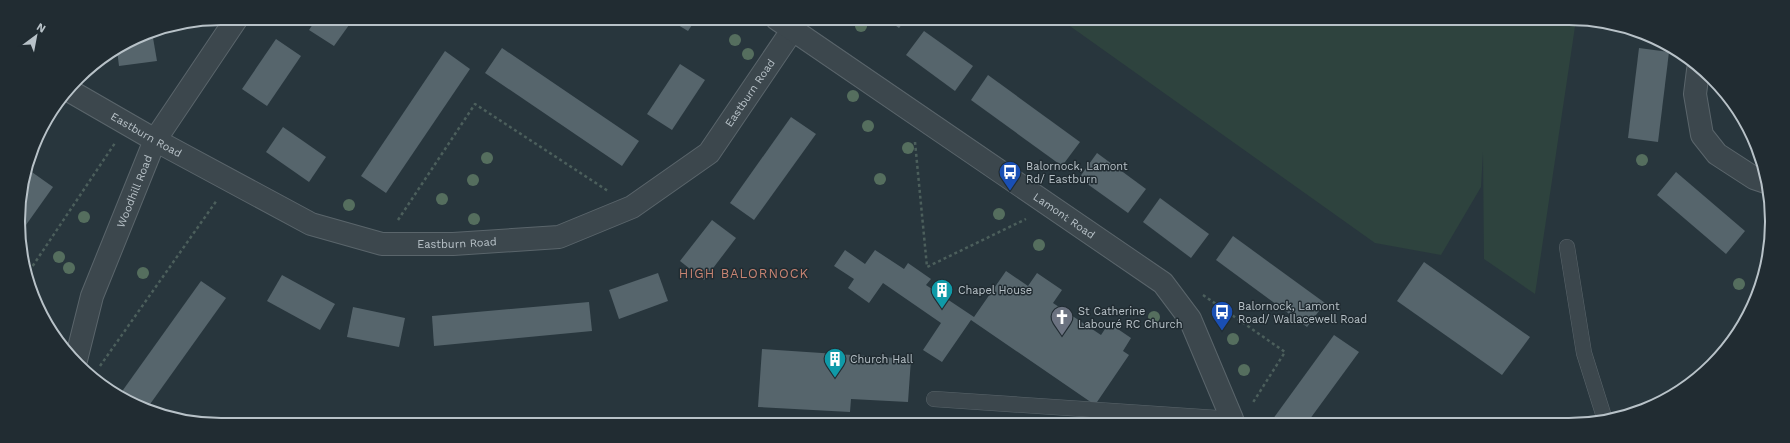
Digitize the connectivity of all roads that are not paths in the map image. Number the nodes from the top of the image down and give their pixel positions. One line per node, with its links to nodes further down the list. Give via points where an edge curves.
1 (232, 25): 6 (street, Woodhill Road)
2 (784, 25): 6 (street, Eastburn Road, via 709,153 632,207 559,238 453,244 382,244 311,224)
3 (786, 25): 13 (street, Lamont Road, via 1163,283 1190,320)
4 (1698, 74): 7 (street, via 1695,94 1702,135 1717,154)
5 (73, 93): 6 (street, Eastburn Road)
6 (155, 140): 9 (street, Woodhill Road, via 92,296)
7 (1760, 180)
8 (1567, 247): 11 (lane, via 1584,353)
9 (77, 354)
10 (934, 399): 12 (lane)
11 (1603, 415)
12 (1191, 418)
13 (1231, 418)

